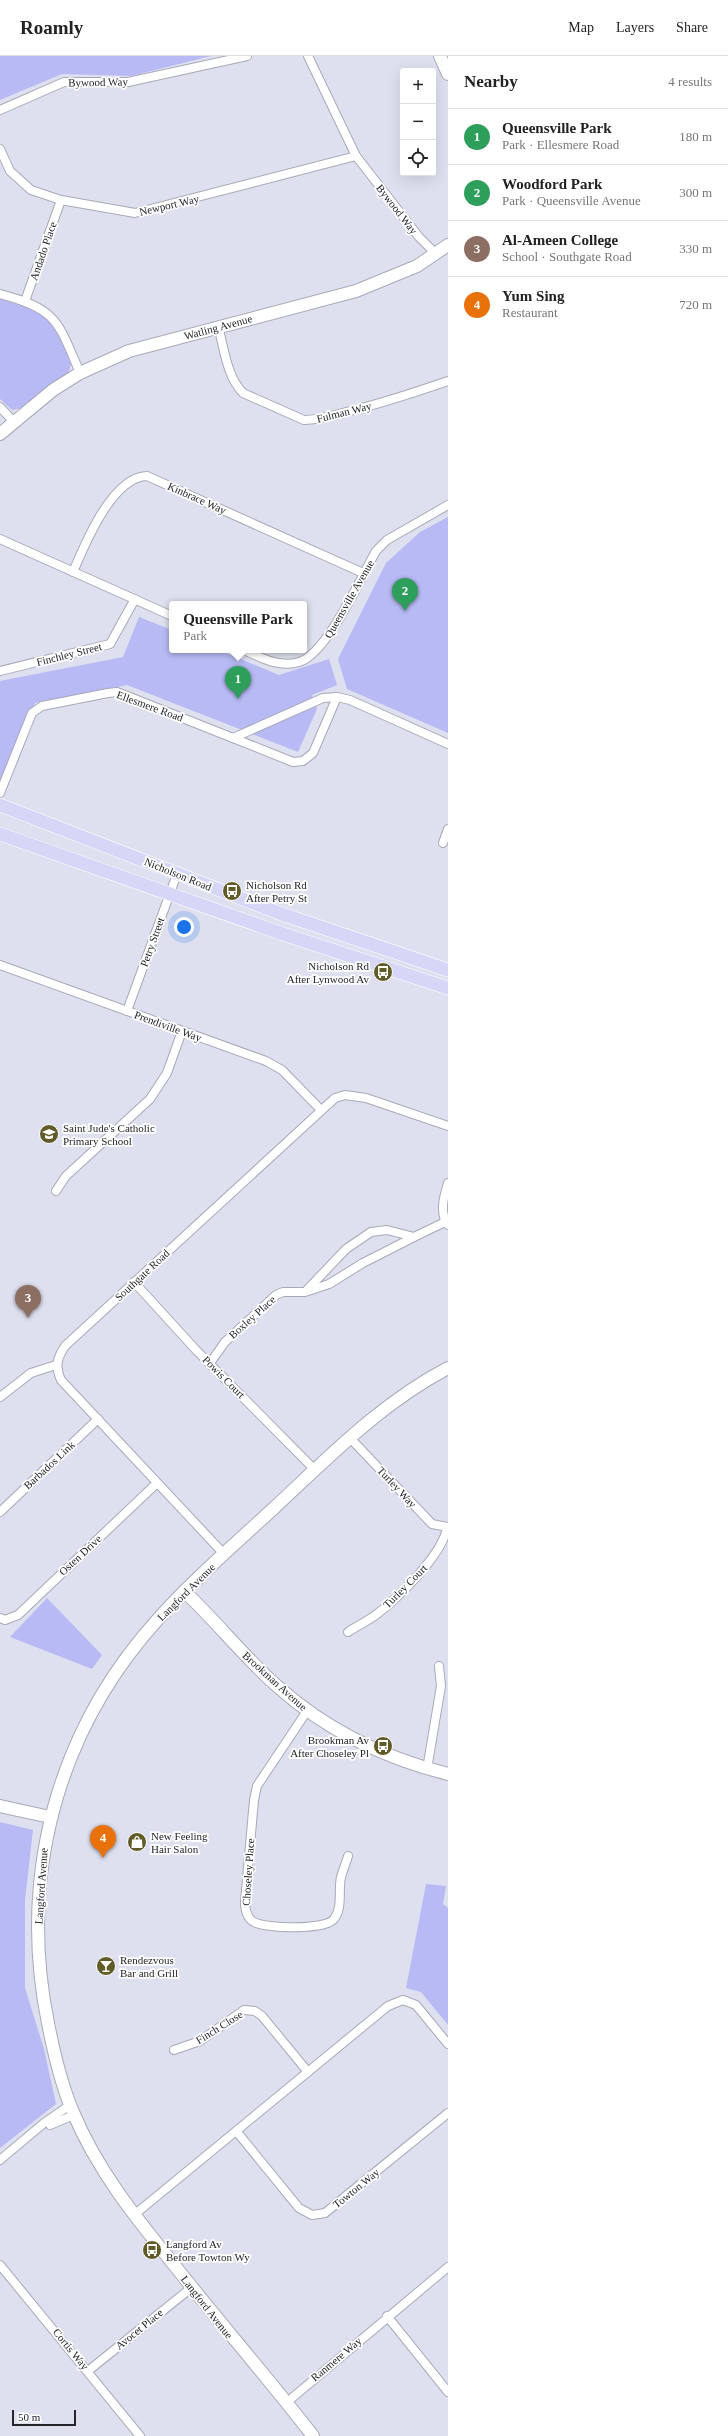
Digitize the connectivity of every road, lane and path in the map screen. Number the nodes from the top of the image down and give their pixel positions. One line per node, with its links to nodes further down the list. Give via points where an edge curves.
1 (247, 56): 5 (street, Bywood Way, via 128,82 64,82)
2 (308, 56): 7 (street, Bywood Way)
3 (440, 56): 4 (main road)
4 (448, 74)
5 (0, 110)
6 (0, 149): 8 (street, Newport Way, via 10,171 31,190)
7 (356, 156): 8 (street, Newport Way, via 135,213); 10 (street, Bywood Way, via 419,237)
8 (61, 200): 12 (street, Andado Place)
9 (448, 245): 10 (main road, Watling Avenue)
10 (435, 253): 13 (main road, Watling Avenue, via 417,266 356,291)
11 (0, 294): 12 (street)
12 (25, 301): 14 (street, via 49,313 60,326)
13 (218, 326): 14 (main road, Watling Avenue, via 129,351); 15 (street, Fulman Way, via 237,387 244,393 304,420 315,420 370,406 427,390)
14 (80, 373): 17 (main road, Watling Avenue)
15 (448, 381)
16 (0, 407): 17 (street)
17 (13, 421): 18 (main road, Watling Avenue)
18 (0, 434)
19 (448, 505): 22 (street, Queensville Avenue, via 387,540 376,551)
20 (0, 540): 21 (street)
21 (72, 572): 22 (street, Kinbrace Way, via 98,518 128,481 137,476 146,476); 23 (street)
22 (363, 573): 25 (street, Queensville Avenue, via 326,640 308,658 291,664 271,663)
23 (135, 599): 24 (street); 26 (street, Finchley Street, via 110,644)
24 (169, 615)
25 (250, 653)
26 (0, 671)
27 (337, 697): 28 (street, via 323,698); 28 (street, Ellesmere Road, via 313,753 303,761 294,762); 29 (street, via 350,700)
28 (233, 738): 30 (street, Ellesmere Road, via 117,692 42,706 32,713)
29 (448, 744)
30 (0, 793)
31 (0, 805): 35 (main road, Nicholson Road)
32 (448, 829): 34 (street)
33 (0, 834): 36 (main road, Nicholson Road)
34 (443, 843)
35 (177, 874): 36 (street, Petry Street); 38 (main road, Nicholson Road, via 279,914)
36 (169, 894): 39 (main road, Nicholson Road); 40 (street, Petry Street)
37 (0, 966): 40 (street, Prendiville Way)
38 (448, 970)
39 (448, 988)
40 (127, 1011): 41 (street, Prendiville Way)
41 (182, 1031): 42 (street, Prendiville Way, via 266,1061 282,1070); 45 (street, via 167,1074 150,1099 66,1176)
42 (321, 1110): 43 (street, Southgate Road, via 335,1098 355,1095); 48 (street, Southgate Road)
43 (448, 1126)
44 (448, 1183): 46 (street, via 443,1201)
45 (56, 1191)
46 (447, 1223): 47 (street, Boxley Place)
47 (414, 1236): 49 (street, Boxley Place, via 329,1284); 49 (street, via 387,1230 370,1232 346,1249)
48 (134, 1282): 50 (street, Powis Court); 51 (street, Southgate Road, via 65,1346)
49 (305, 1292): 50 (street, Boxley Place, via 283,1292 276,1295 225,1342)
50 (210, 1362): 56 (street, Powis Court)
51 (56, 1365): 53 (street, via 31,1374); 54 (street, via 62,1380)
52 (448, 1368): 55 (main road, Langford Avenue, via 410,1389)
53 (0, 1397)
54 (98, 1419): 57 (street); 58 (street, Barbados Link)
55 (350, 1438): 56 (main road, Langford Avenue); 59 (street, Turley Way, via 432,1524)
56 (315, 1470): 61 (main road, Langford Avenue)
57 (157, 1483): 61 (street); 63 (street, Osten Drive, via 18,1615 5,1620)
58 (0, 1512)
59 (448, 1528): 60 (street, Turley Court)
60 (445, 1544): 64 (street, Turley Court, via 382,1610)
61 (224, 1554): 62 (main road, Langford Avenue)
62 (185, 1592): 66 (main road, Brookman Avenue, via 254,1664); 70 (main road, Langford Avenue, via 159,1618 114,1677 78,1743)
63 (0, 1618)
64 (348, 1632)
65 (439, 1666): 67 (street, via 441,1686)
66 (307, 1711): 67 (main road, Brookman Avenue, via 358,1742); 71 (street, Choseley Place, via 257,1786 245,1901 248,1916 253,1922 265,1926 315,1926 330,1923 339,1908 341,1878)
67 (427, 1769): 68 (main road, Brookman Avenue)
68 (448, 1774)
69 (0, 1806): 70 (main road)
70 (50, 1817): 75 (main road, Langford Avenue, via 40,1877 41,1986 53,2048)
71 (348, 1856)
72 (448, 2044): 74 (street, via 416,2006 403,2000 388,2006)
73 (174, 2050): 74 (street, Finch Close, via 200,2042 244,2010 255,2011 262,2016)
74 (308, 2072): 77 (street)
75 (72, 2110): 78 (street, via 38,2129); 79 (main road, Langford Avenue, via 110,2180)
76 (448, 2113): 77 (street, Towton Way, via 325,2213 312,2215 299,2208)
77 (237, 2132): 79 (street)
78 (0, 2160)
79 (134, 2215): 82 (main road, Langford Avenue)
80 (0, 2265): 84 (street, Cortis Way)
81 (448, 2267): 83 (street, Ranmere Way)
82 (191, 2288): 84 (street, Avocet Place); 86 (main road, Langford Avenue)
83 (387, 2316): 85 (street); 86 (street, Ranmere Way)
84 (88, 2371): 87 (street, Cortis Way)
85 (448, 2392)
86 (286, 2403): 88 (main road, Langford Avenue)
87 (140, 2436)
88 (313, 2436)

